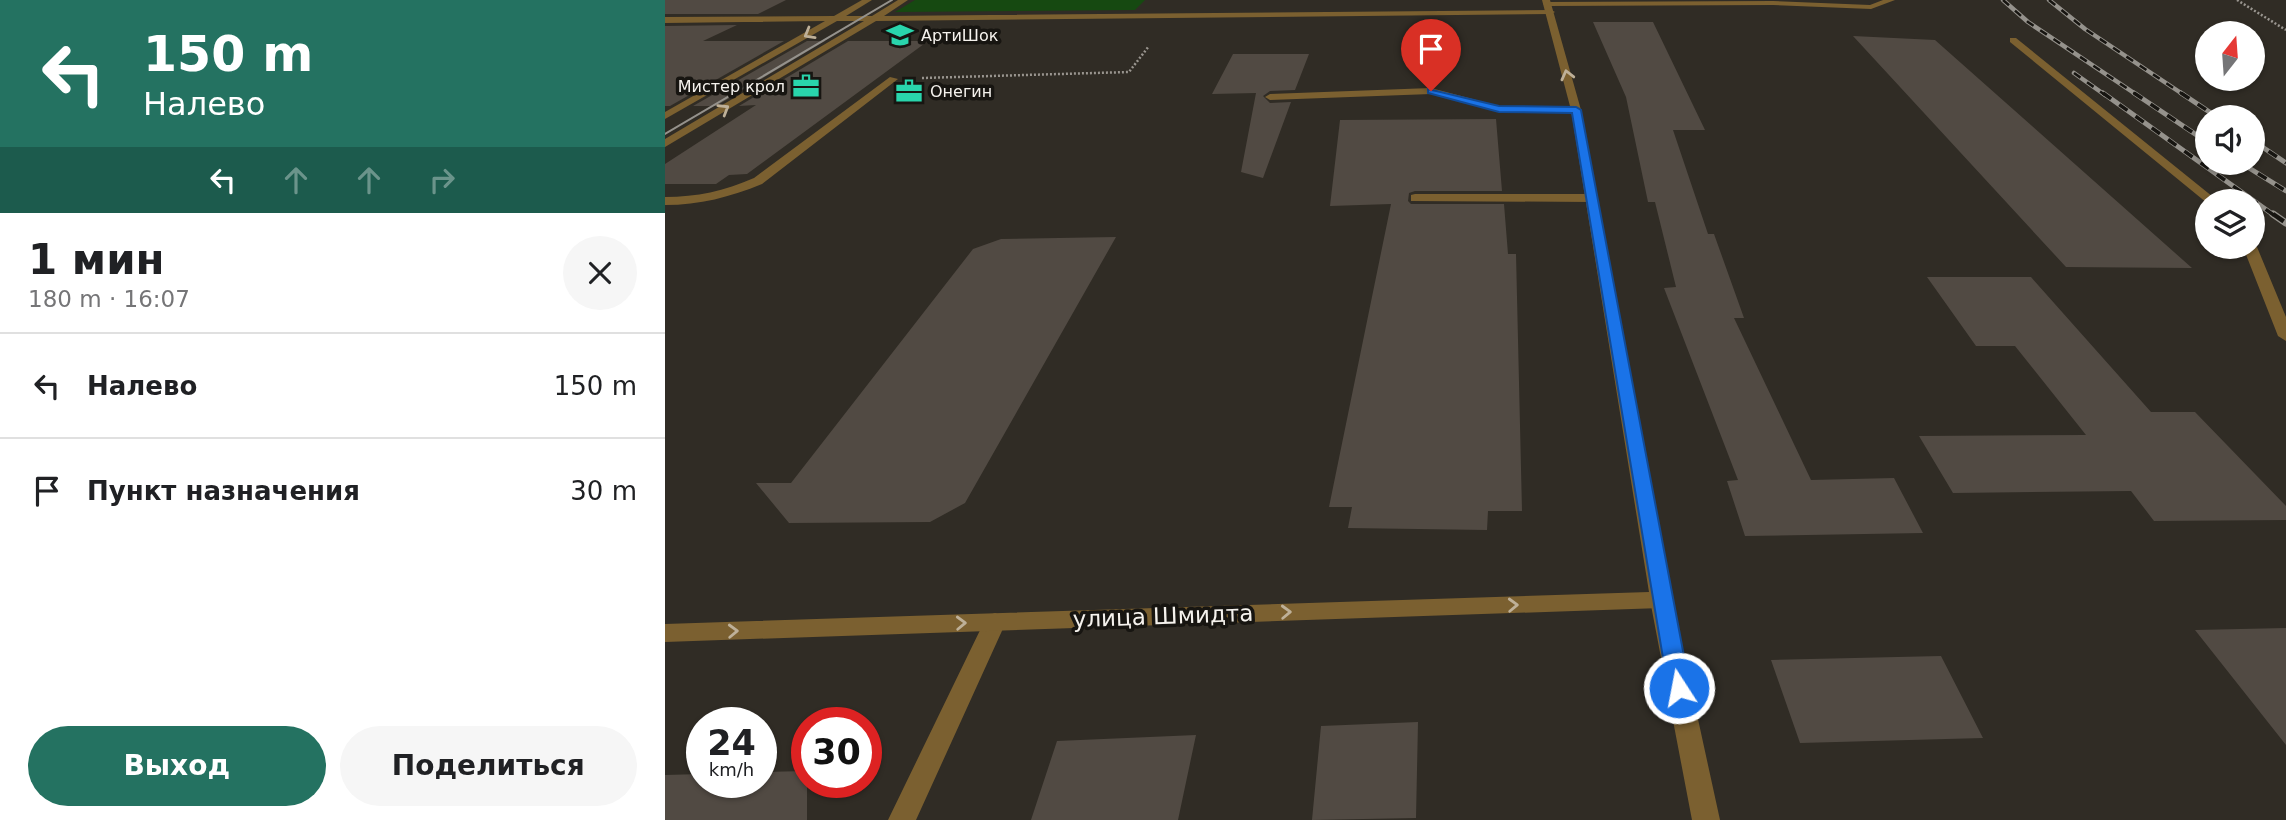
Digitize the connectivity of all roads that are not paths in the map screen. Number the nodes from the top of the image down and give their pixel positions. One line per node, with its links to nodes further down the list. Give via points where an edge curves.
1 (868, 0): 5 (street)
2 (904, 0): 6 (street)
3 (1891, 0): 4 (street, via 1871,7)
4 (1548, 5): 6 (street); 11 (street, one-way to 4)
5 (838, 17): 6 (street); 7 (street); 12 (street, one-way to 12)
6 (876, 17): 13 (street, one-way to 6)
7 (665, 20)
8 (2013, 40): 14 (street)
9 (893, 79): 17 (street, via 758,181 691,201)
10 (1270, 97): 11 (street, via 1431,91 1499,109)
11 (1576, 110): 16 (street)
12 (665, 116)
13 (665, 144)
14 (2197, 189)
15 (1415, 198): 16 (street)
16 (1592, 198): 20 (street)
17 (665, 201)
18 (2255, 259): 19 (street)
19 (2286, 336)
20 (1661, 600): 21 (street, улица Шмидта, one-way to 20); 24 (street)
21 (995, 622): 22 (street, улица Шмидта, one-way to 21); 23 (street)
22 (665, 633)
23 (902, 820)
24 (1706, 820)

